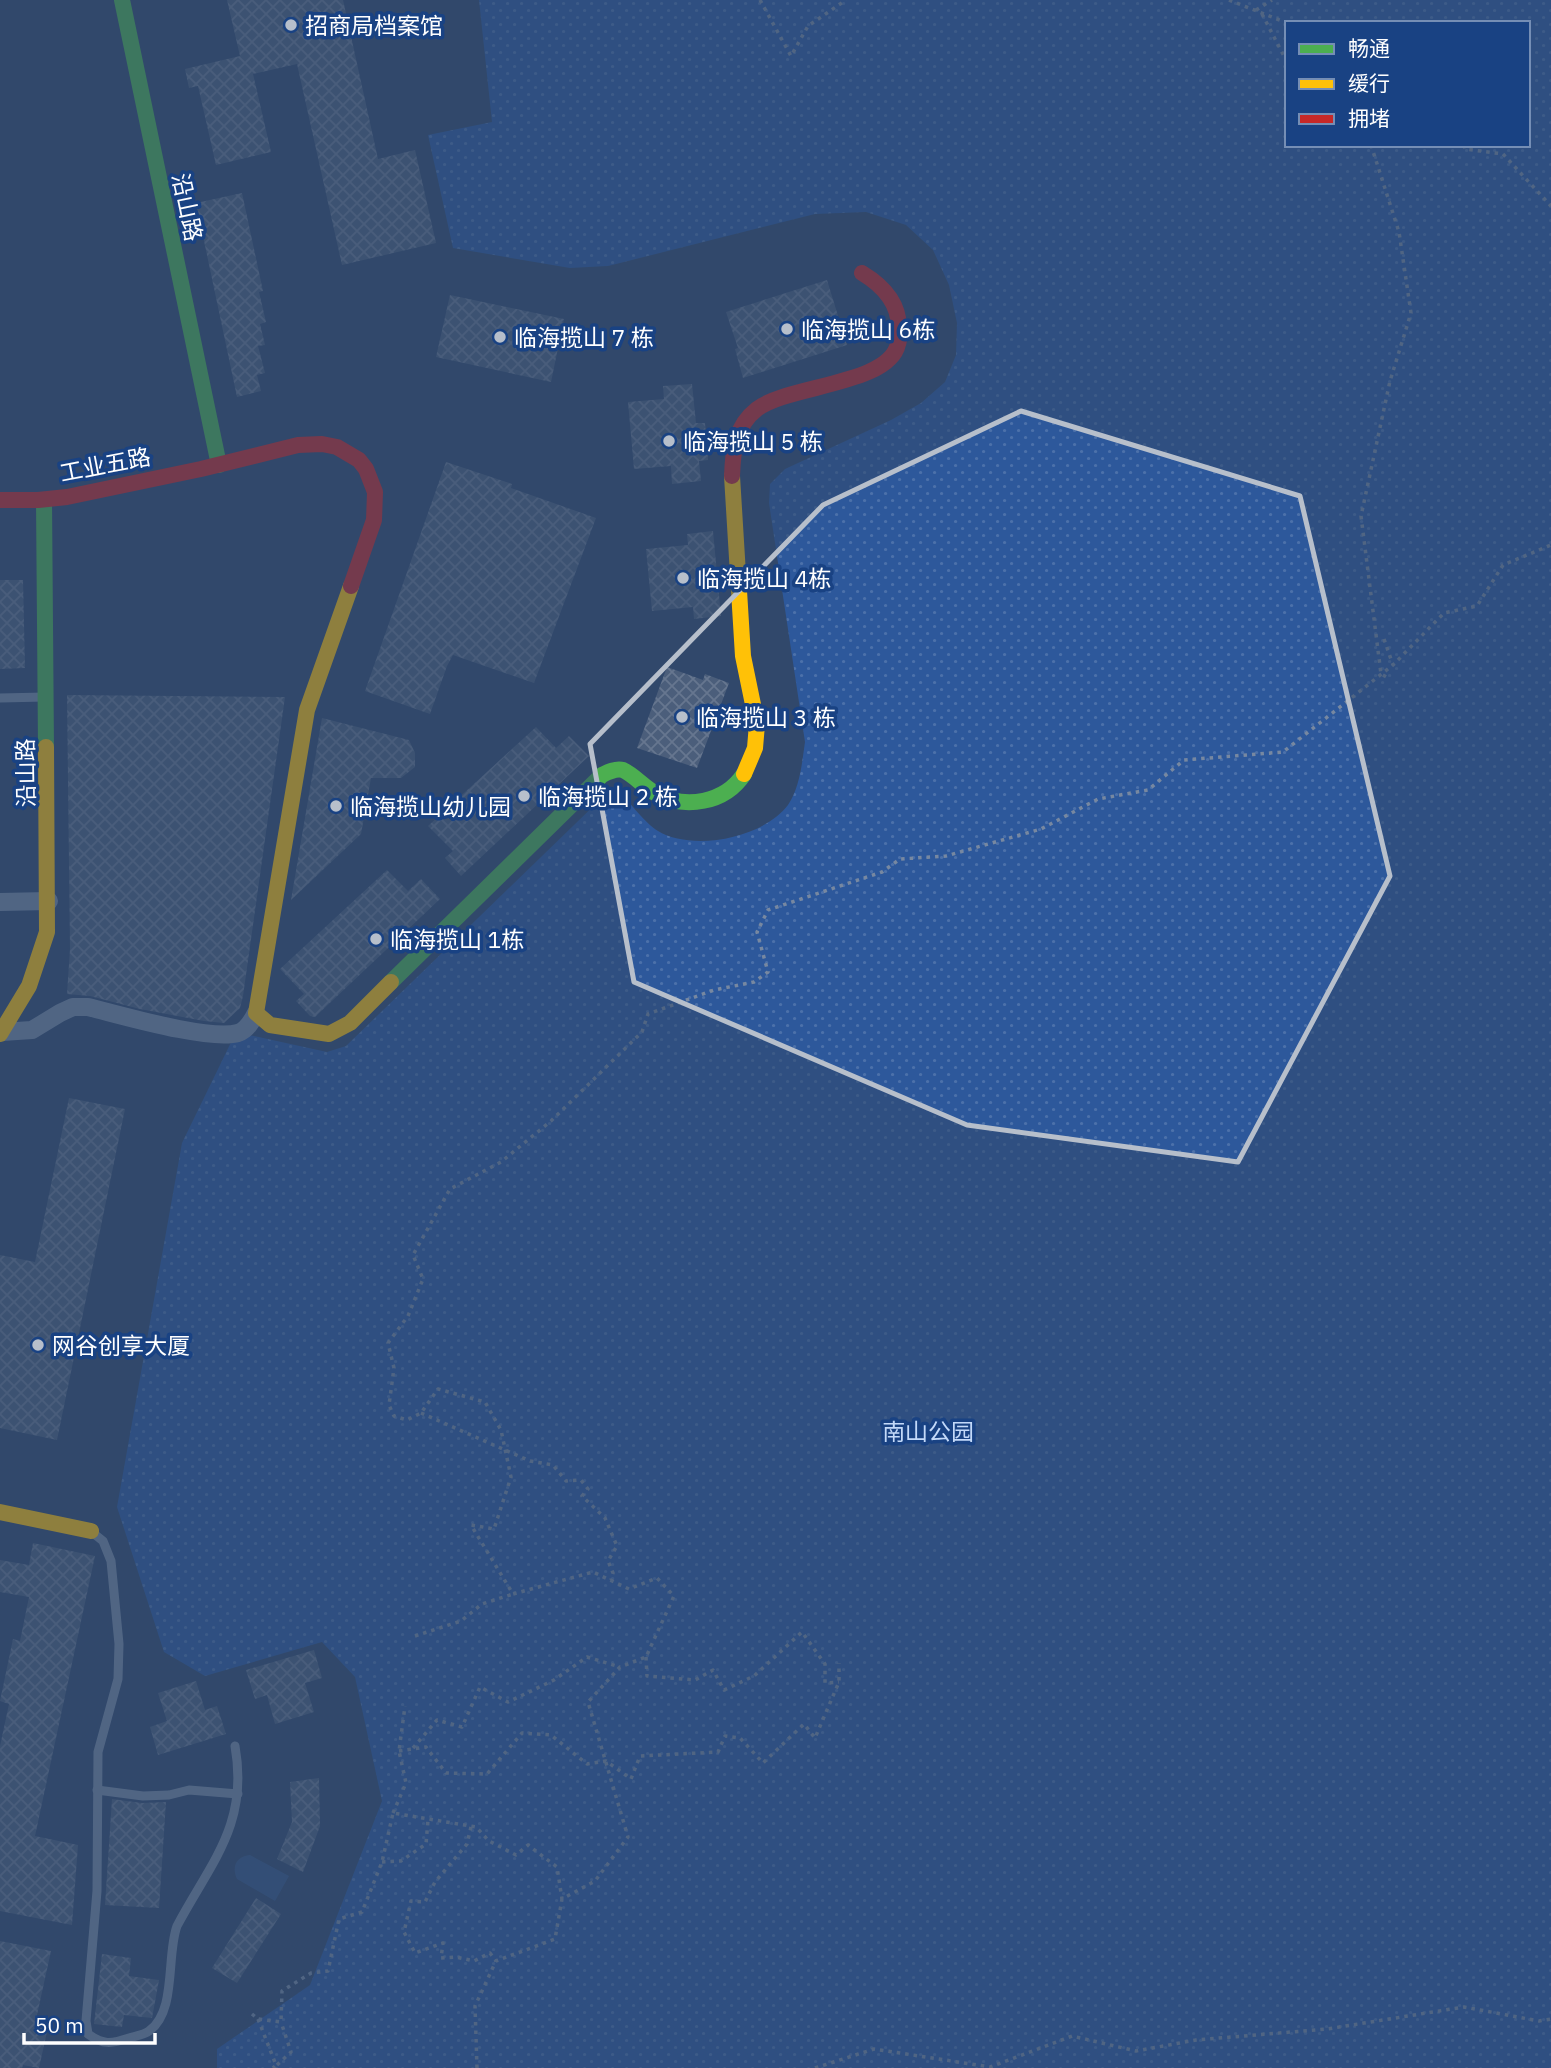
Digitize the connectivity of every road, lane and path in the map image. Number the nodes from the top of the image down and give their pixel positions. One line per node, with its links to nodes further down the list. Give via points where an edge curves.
1 (121, 0): 14 (street, 沿山路)
2 (760, 0): 3 (path, via 791,56 808,26)
3 (846, 0)
4 (1229, 0): 6 (path)
5 (1272, 0): 6 (path)
6 (1255, 10): 7 (path)
7 (1262, 14): 8 (path); 9 (path)
8 (1285, 22)
9 (1285, 58)
10 (1372, 147): 20 (path, via 1399,232 1411,313 1390,381 1361,516)
11 (1464, 147): 12 (path, via 1503,154)
12 (1551, 206)
13 (862, 273): 26 (street, via 889,292 896,309 900,340 895,356 868,374 771,399 742,424 736,438 732,478 743,653 757,733 737,785 719,798 685,803 664,800 623,769 612,770 340,1030 329,1034 270,1025)
14 (219, 465): 16 (street, 工业五路); 26 (street, 工业五路, via 293,446 319,443 340,447 368,470 377,504 307,710)
15 (0, 500): 16 (street, 工业五路)
16 (44, 500): 22 (street, 沿山路)
17 (1551, 545): 19 (path, via 1503,565 1477,606 1444,613)
18 (1384, 639): 19 (path)
19 (1393, 665): 20 (path)
20 (1381, 674): 21 (path); 28 (path, via 1283,752 1184,760 1148,790 1098,799 1041,829 946,856 900,859 882,872 768,910 757,932 768,972 754,982 715,990 648,1014 642,1032 551,1121 501,1162 450,1189 413,1255 423,1279 408,1316 388,1343 394,1368 389,1405 394,1416 407,1420)
21 (1388, 678)
22 (47, 697): 23 (lane); 24 (street, 沿山路)
23 (0, 698)
24 (49, 901): 25 (street); 27 (street, 沿山路, via 41,960)
25 (0, 902)
26 (256, 1013): 27 (street, via 240,1032 217,1035 73,1007 32,1030)
27 (1, 1033)
28 (421, 1413): 29 (path); 29 (path, via 438,1389 485,1402 501,1430)
29 (505, 1451): 32 (path, via 553,1465 566,1481 581,1480 588,1489 582,1496 605,1518 617,1546 608,1561); 33 (path, via 511,1477 494,1529 471,1525)
30 (0, 1512): 31 (street)
31 (91, 1531): 44 (lane, via 103,1541 111,1561 119,1644 118,1679 98,1752)
32 (611, 1581): 33 (path, via 593,1572); 35 (path, via 629,1589 657,1578 674,1596)
33 (513, 1594): 34 (path, via 482,1604 461,1621)
34 (415, 1636)
35 (646, 1657): 37 (path); 38 (path, via 647,1676 695,1680 713,1670 724,1690 754,1676 802,1632 825,1664 824,1683)
36 (838, 1663): 38 (path)
37 (620, 1667): 41 (path, via 587,1657 554,1680 508,1702 480,1687 463,1727 437,1720); 43 (path, via 589,1702)
38 (839, 1682): 43 (path, via 815,1738 804,1724 763,1763 740,1738 725,1736 718,1752 640,1756 631,1779)
39 (405, 1706): 42 (path)
40 (234, 1746): 45 (lane)
41 (412, 1749): 42 (path); 43 (path, via 426,1747 446,1773 487,1774 522,1733 551,1735 587,1764)
42 (399, 1751): 46 (path, via 406,1783)
43 (606, 1761): 50 (path, via 628,1837 596,1881)
44 (97, 1790): 45 (lane, via 143,1797 189,1790); 45 (lane, via 97,1891 86,2021 88,2034 99,2042 112,2043 148,2032 164,2013 172,1940 225,1842)
45 (238, 1794)
46 (393, 1813): 47 (path); 49 (path)
47 (428, 1820): 48 (path); 49 (path, via 426,1843 401,1861)
48 (471, 1827): 50 (path, via 516,1855 527,1845 557,1867); 51 (path, via 467,1844 435,1882 425,1902 411,1901 404,1932 415,1953 443,1943 440,1958 474,1961 490,1953)
49 (382, 1862): 55 (path, via 362,1912 339,1919 328,1971 311,1973 282,1991)
50 (562, 1899): 51 (path, via 555,1939)
51 (496, 1961): 57 (path, via 475,2006)
52 (252, 2014): 53 (path)
53 (258, 2019): 55 (path); 56 (path)
54 (1551, 2019): 59 (path, via 1539,2021 1464,2007 1327,2029 1196,2040 1136,2052 1072,2036)
55 (281, 2022): 56 (path, via 291,2052)
56 (275, 2066)
57 (477, 2068)
58 (815, 2068): 59 (path, via 874,2049)
59 (990, 2068)

